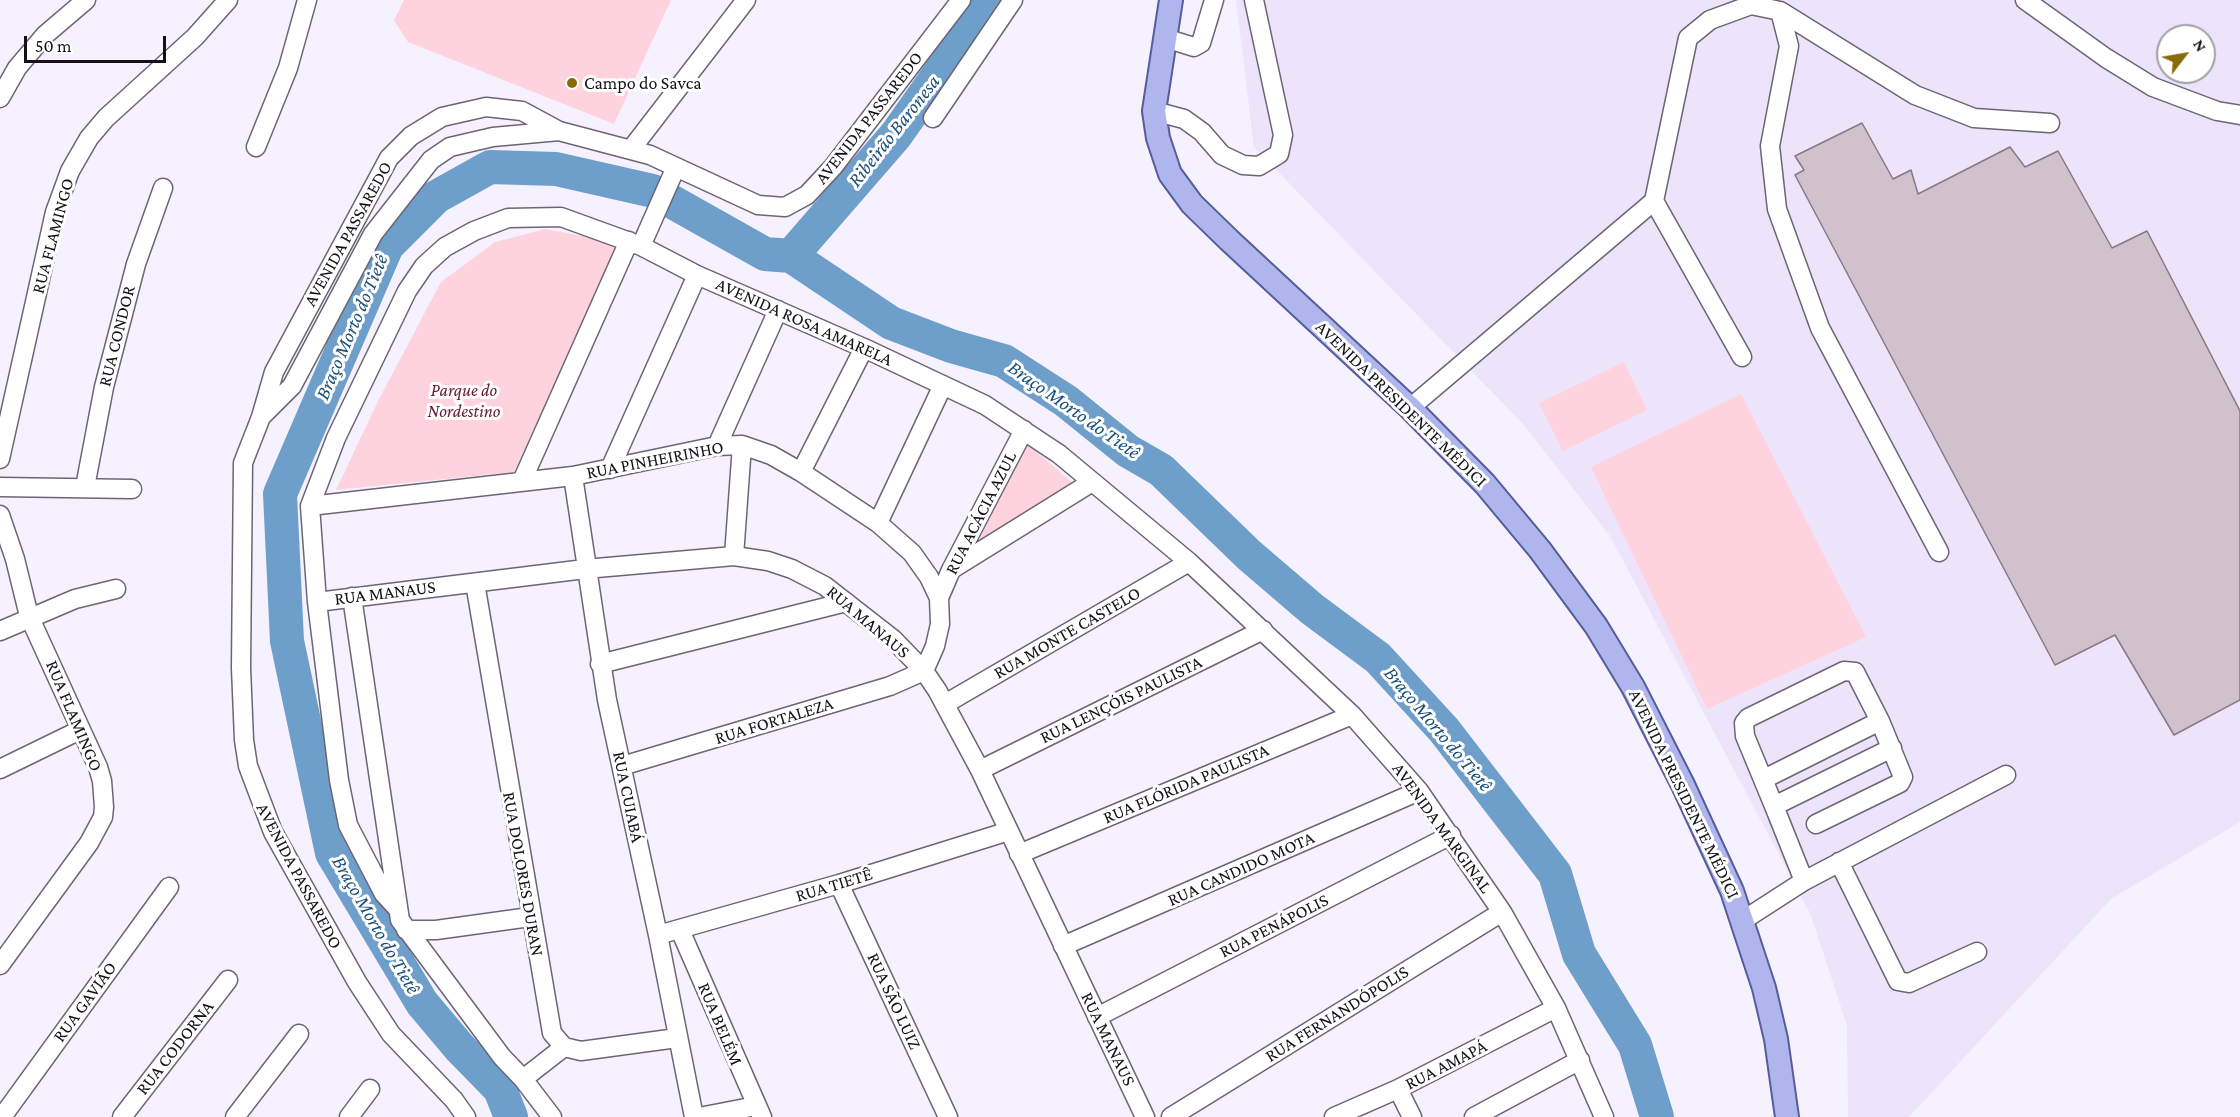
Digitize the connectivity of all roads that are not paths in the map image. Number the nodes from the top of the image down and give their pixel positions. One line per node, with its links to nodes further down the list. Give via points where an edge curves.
1 (86, 0): 13 (street, via 45,35 17,68)
2 (228, 0): 35 (street, RUA FLAMINGO, via 195,37 106,118 70,171 55,212)
3 (307, 0): 19 (street, via 288,68)
4 (746, 0): 20 (street)
5 (961, 0): 21 (street, AVENIDA PASSAREDO, via 833,166 799,201 785,207 758,205)
6 (1013, 0): 16 (street)
7 (1171, 0): 12 (main road, AVENIDA PRESIDENTE MÉDICI)
8 (1214, 0): 12 (street, via 1201,43 1194,47)
9 (1254, 0): 14 (street, via 1283,135 1279,154 1259,165 1243,165 1222,155 1203,132 1184,118)
10 (2025, 0): 15 (street, via 2153,87 2217,111)
11 (1780, 11): 17 (street, via 1915,95 1974,117); 23 (street, via 1751,5 1710,20 1688,38); 47 (street, via 1789,46 1770,146 1777,209 1820,328)
12 (1165, 39): 14 (main road, AVENIDA PRESIDENTE MÉDICI)
13 (0, 98)
14 (1154, 111): 30 (main road, AVENIDA PRESIDENTE MÉDICI, via 1170,174 1192,204)
15 (2240, 115)
16 (933, 118)
17 (2050, 123)
18 (559, 130): 20 (street, AVENIDA PASSAREDO); 31 (street, AVENIDA PASSAREDO, via 471,142 450,147 431,160 373,234 292,386); 31 (street, AVENIDA PASSAREDO, via 522,111 486,107 442,117 411,136 389,158 352,224 273,372)
19 (256, 147)
20 (632, 148): 21 (street, AVENIDA PASSAREDO)
21 (676, 167): 24 (street)
22 (163, 188): 42 (street, RUA CONDOR, via 136,264 104,387)
23 (1654, 201): 28 (street); 30 (street)
24 (635, 243): 25 (street, AVENIDA ROSA AMARELA); 39 (street); 44 (street, AVENIDA ROSA AMARELA, via 561,217 508,218 445,247 424,266 407,291 336,438)
25 (697, 275): 26 (street, AVENIDA ROSA AMARELA); 36 (street)
26 (778, 310): 27 (street, AVENIDA ROSA AMARELA); 34 (street)
27 (864, 348): 29 (street, AVENIDA ROSA AMARELA); 37 (street)
28 (1742, 357)
29 (943, 385): 32 (street, AVENIDA ROSA AMARELA); 46 (street)
30 (1410, 408): 86 (main road, AVENIDA PRESIDENTE MÉDICI, via 1485,484 1596,626 1633,687 1683,785)
31 (261, 417): 108 (street, AVENIDA PASSAREDO, via 243,463 241,668 248,766 273,832 357,982 391,1034)
32 (1024, 430): 40 (street, AVENIDA ROSA AMARELA); 51 (street, RUA ACÁCIA AZUL)
33 (742, 445): 34 (street, RUA PINHEIRINHO); 37 (street, RUA PINHEIRINHO); 48 (street)
34 (717, 446): 36 (street, RUA PINHEIRINHO)
35 (0, 459)
36 (610, 469): 38 (street, RUA PINHEIRINHO)
37 (801, 472): 46 (street, RUA PINHEIRINHO)
38 (573, 476): 39 (street, RUA PINHEIRINHO); 50 (street, RUA CUIABÁ)
39 (522, 481): 44 (street, RUA PINHEIRINHO)
40 (1092, 482): 49 (street, AVENIDA ROSA AMARELA); 51 (street)
41 (0, 487): 42 (street)
42 (85, 487): 43 (street)
43 (132, 489)
44 (310, 506): 56 (street)
45 (0, 514): 58 (street, RUA FLAMINGO)
46 (878, 523): 55 (street, RUA PINHEIRINHO, via 917,560)
47 (1939, 552)
48 (734, 556): 50 (street, RUA MANAUS); 57 (street, RUA MANAUS, via 792,569)
49 (1189, 562): 59 (street, AVENIDA MARGINAL); 63 (street, RUA MONTE CASTELO)
50 (585, 568): 52 (street, RUA MANAUS); 61 (street, RUA CUIABÁ)
51 (951, 570): 55 (street, RUA ACÁCIA AZUL)
52 (475, 583): 54 (street, RUA MANAUS); 85 (street, RUA DOLORES DURAN)
53 (116, 589): 58 (street)
54 (352, 597): 56 (street, RUA MANAUS); 83 (street)
55 (939, 598): 62 (street, RUA PINHEIRINHO, via 938,637)
56 (317, 602): 83 (street, via 348,825 384,894)
57 (846, 602): 61 (street); 62 (street, RUA MANAUS)
58 (29, 616): 60 (street); 66 (street, RUA FLAMINGO)
59 (1263, 630): 64 (street, AVENIDA MARGINAL); 70 (street, RUA LENÇÓIS PAULISTA)
60 (0, 631)
61 (600, 664): 68 (street, RUA CUIABÁ)
62 (924, 670): 63 (street, RUA MANAUS); 68 (street, RUA FORTALEZA, via 890,686)
63 (945, 704): 70 (street, RUA MANAUS)
64 (1352, 715): 73 (street, AVENIDA MARGINAL); 78 (street, RUA FLÓRIDA PAULISTA)
65 (1880, 721): 67 (street); 72 (street); 72 (street, via 1859,677 1850,671 1749,718 1743,731)
66 (80, 730): 69 (street); 92 (street, RUA FLAMINGO, via 102,781 103,817 89,843)
67 (1892, 748): 74 (street); 75 (street, via 1903,774 1900,783)
68 (622, 766): 89 (street, RUA CUIABÁ)
69 (0, 769)
70 (980, 770): 76 (street, RUA MANAUS)
71 (2006, 775): 79 (street)
72 (1764, 779): 74 (street)
73 (1419, 791): 77 (street, AVENIDA MARGINAL); 90 (street, RUA CANDIDO MOTA)
74 (1774, 806): 80 (street)
75 (1816, 824)
76 (1009, 831): 78 (street, RUA MANAUS); 81 (street, RUA TIETÊ)
77 (1450, 835): 84 (street, AVENIDA MARGINAL); 95 (street, RUA PENÁPOLIS)
78 (1019, 854): 90 (street, RUA MANAUS)
79 (1839, 862): 80 (street); 91 (street, via 1898,981 1910,983)
80 (1804, 880): 86 (street)
81 (839, 884): 88 (street, RUA TIETÊ); 112 (street, RUA SÃO LUIZ)
82 (168, 886): 104 (street, RUA GAVIÃO)
83 (397, 908): 87 (street)
84 (1503, 912): 94 (street, AVENIDA MARGINAL); 114 (street, RUA FERNANDÓPOLIS)
85 (530, 917): 87 (street, via 436,930); 98 (street, RUA DOLORES DURAN, via 549,1023 553,1036)
86 (1742, 921): 119 (main road, AVENIDA PRESIDENTE MÉDICI, via 1771,1018)
87 (406, 930): 100 (street)
88 (680, 930): 89 (street, RUA TIETÊ); 103 (street, RUA BELÉM)
89 (658, 935): 97 (street, RUA CUIABÁ)
90 (1063, 946): 95 (street, RUA MANAUS)
91 (1977, 952)
92 (0, 965)
93 (228, 980): 105 (street, RUA CODORNA)
94 (1556, 1008): 99 (street, AVENIDA MARGINAL); 102 (street, RUA AMAPÁ)
95 (1097, 1017): 113 (street, RUA MANAUS)
96 (299, 1034): 106 (street)
97 (677, 1038): 98 (street, via 595,1050); 110 (street, RUA CUIABÁ)
98 (564, 1047): 100 (street)
99 (1580, 1060): 117 (street); 118 (street, AVENIDA MARGINAL)
100 (523, 1079): 109 (street)
101 (370, 1089): 107 (street)
102 (1398, 1089): 115 (street, RUA AMAPÁ); 116 (street)
103 (759, 1112): 111 (street)
104 (2, 1117)
105 (122, 1117)
106 (235, 1117)
107 (349, 1117)
108 (466, 1117)
109 (552, 1117)
110 (694, 1117)
111 (699, 1117)
112 (948, 1117)
113 (1145, 1117)
114 (1171, 1117)
115 (1334, 1117)
116 (1412, 1117)
117 (1474, 1117)
118 (1604, 1117)
119 (1787, 1117)

